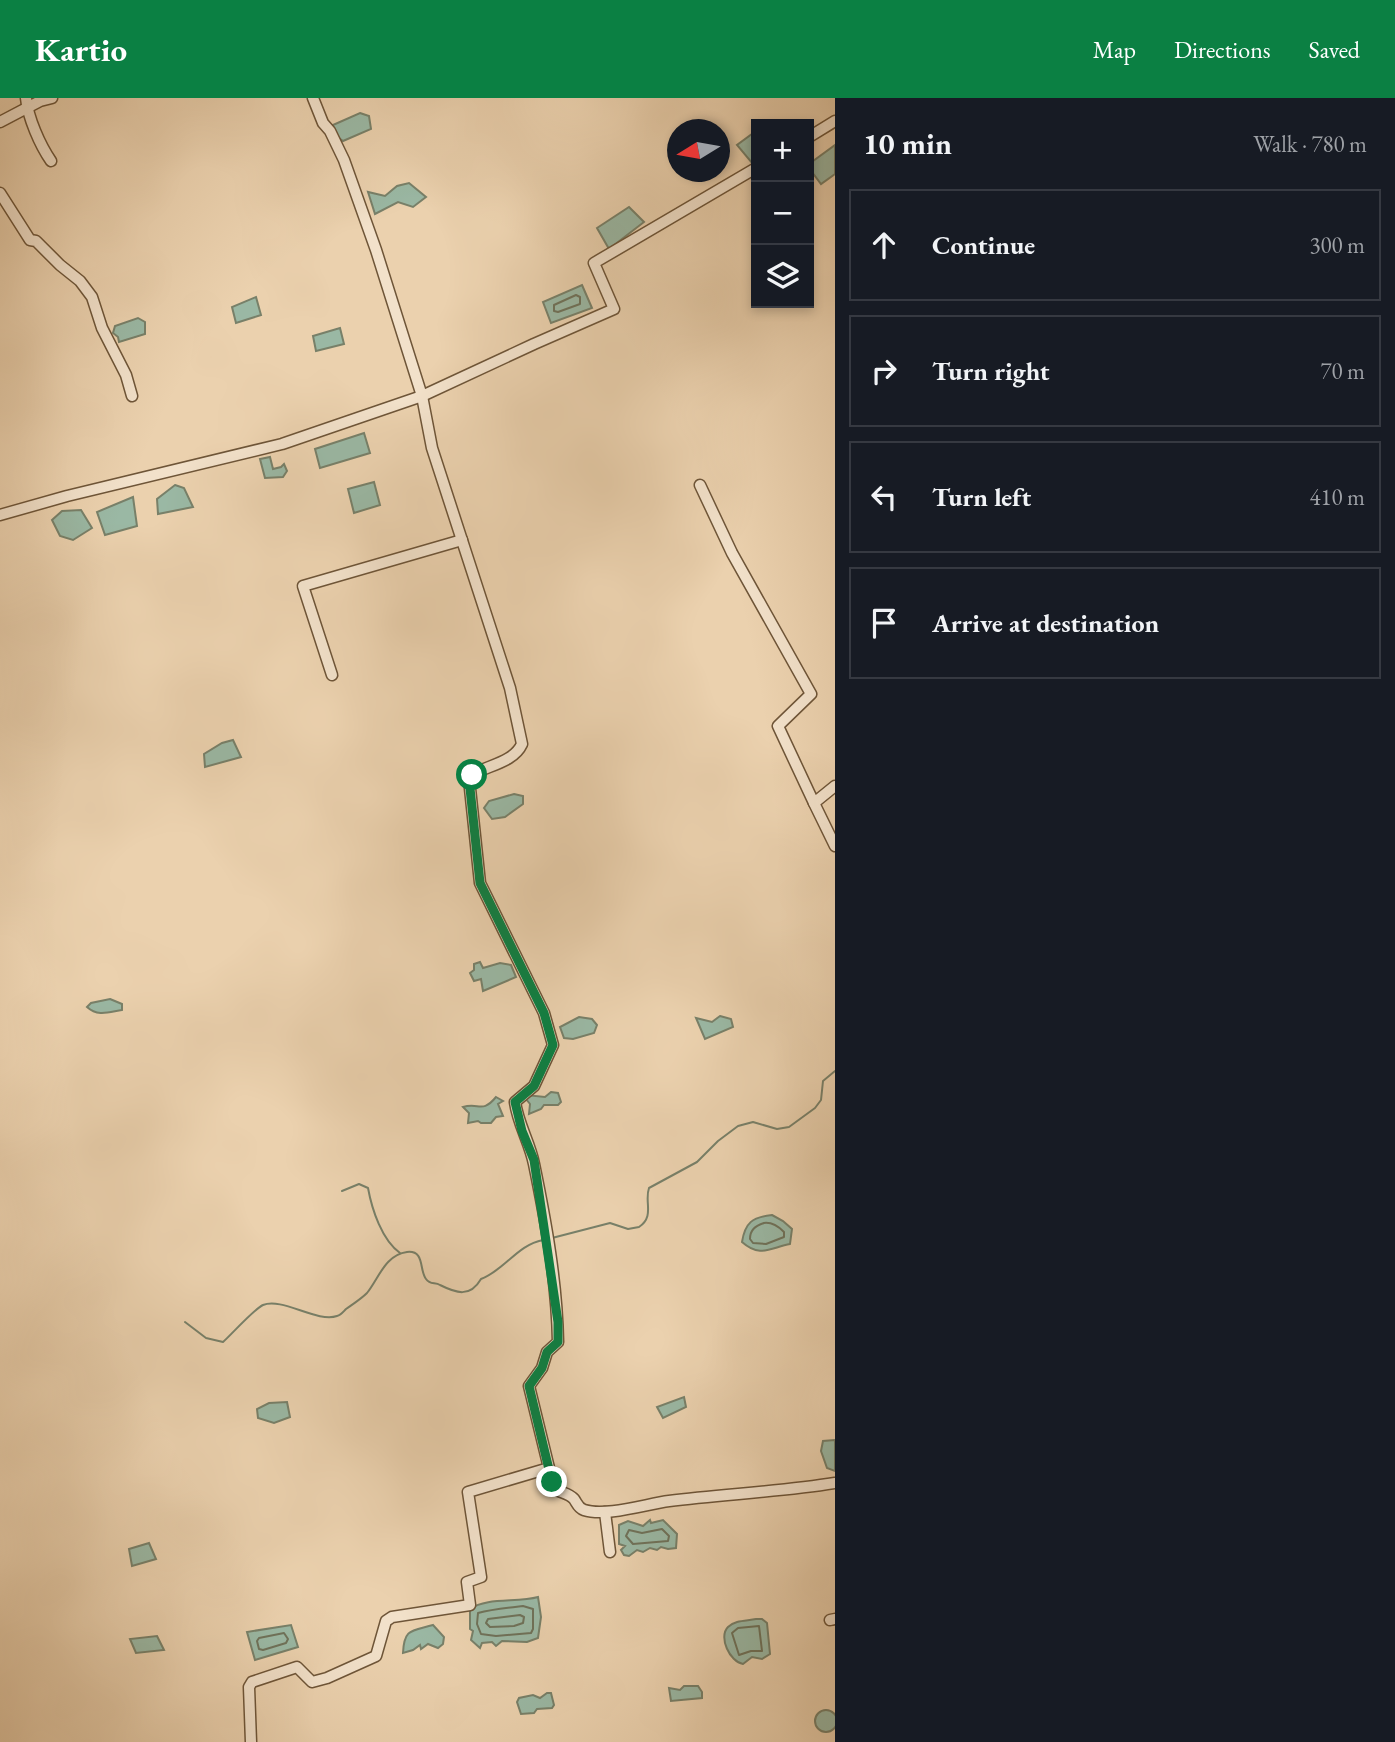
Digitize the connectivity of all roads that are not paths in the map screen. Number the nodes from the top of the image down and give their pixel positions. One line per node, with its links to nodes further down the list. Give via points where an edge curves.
1 (52, 98): 3 (street)
2 (313, 98): 11 (street, via 351,179)
3 (27, 103): 5 (street); 7 (street, via 41,147)
4 (835, 121): 6 (street)
5 (0, 122)
6 (814, 134)
7 (51, 161)
8 (751, 171): 11 (street, via 594,263 614,309)
9 (0, 193): 10 (street, via 30,240 80,281 92,297)
10 (132, 396)
11 (422, 396): 13 (street, via 282,444); 14 (street, via 432,448)
12 (700, 485): 17 (street, via 732,553 811,694 778,726)
13 (0, 515)
14 (462, 540): 15 (street, via 303,586); 19 (street, via 510,688 522,744 496,766 470,776 480,883 544,1013 553,1045 534,1086 515,1102 534,1160 558,1322 558,1342 547,1352 529,1386)
15 (332, 675)
16 (835, 786): 17 (street)
17 (814, 803): 18 (street)
18 (835, 846)
19 (549, 1468): 21 (street, via 555,1489 573,1498 583,1510); 23 (street, via 468,1492 481,1577 467,1582 470,1605 391,1617 376,1656 318,1681 312,1682 297,1667 253,1682 249,1687)
20 (835, 1483): 21 (street, via 672,1500)
21 (605, 1512): 22 (street)
22 (610, 1552)
23 (251, 1742)

